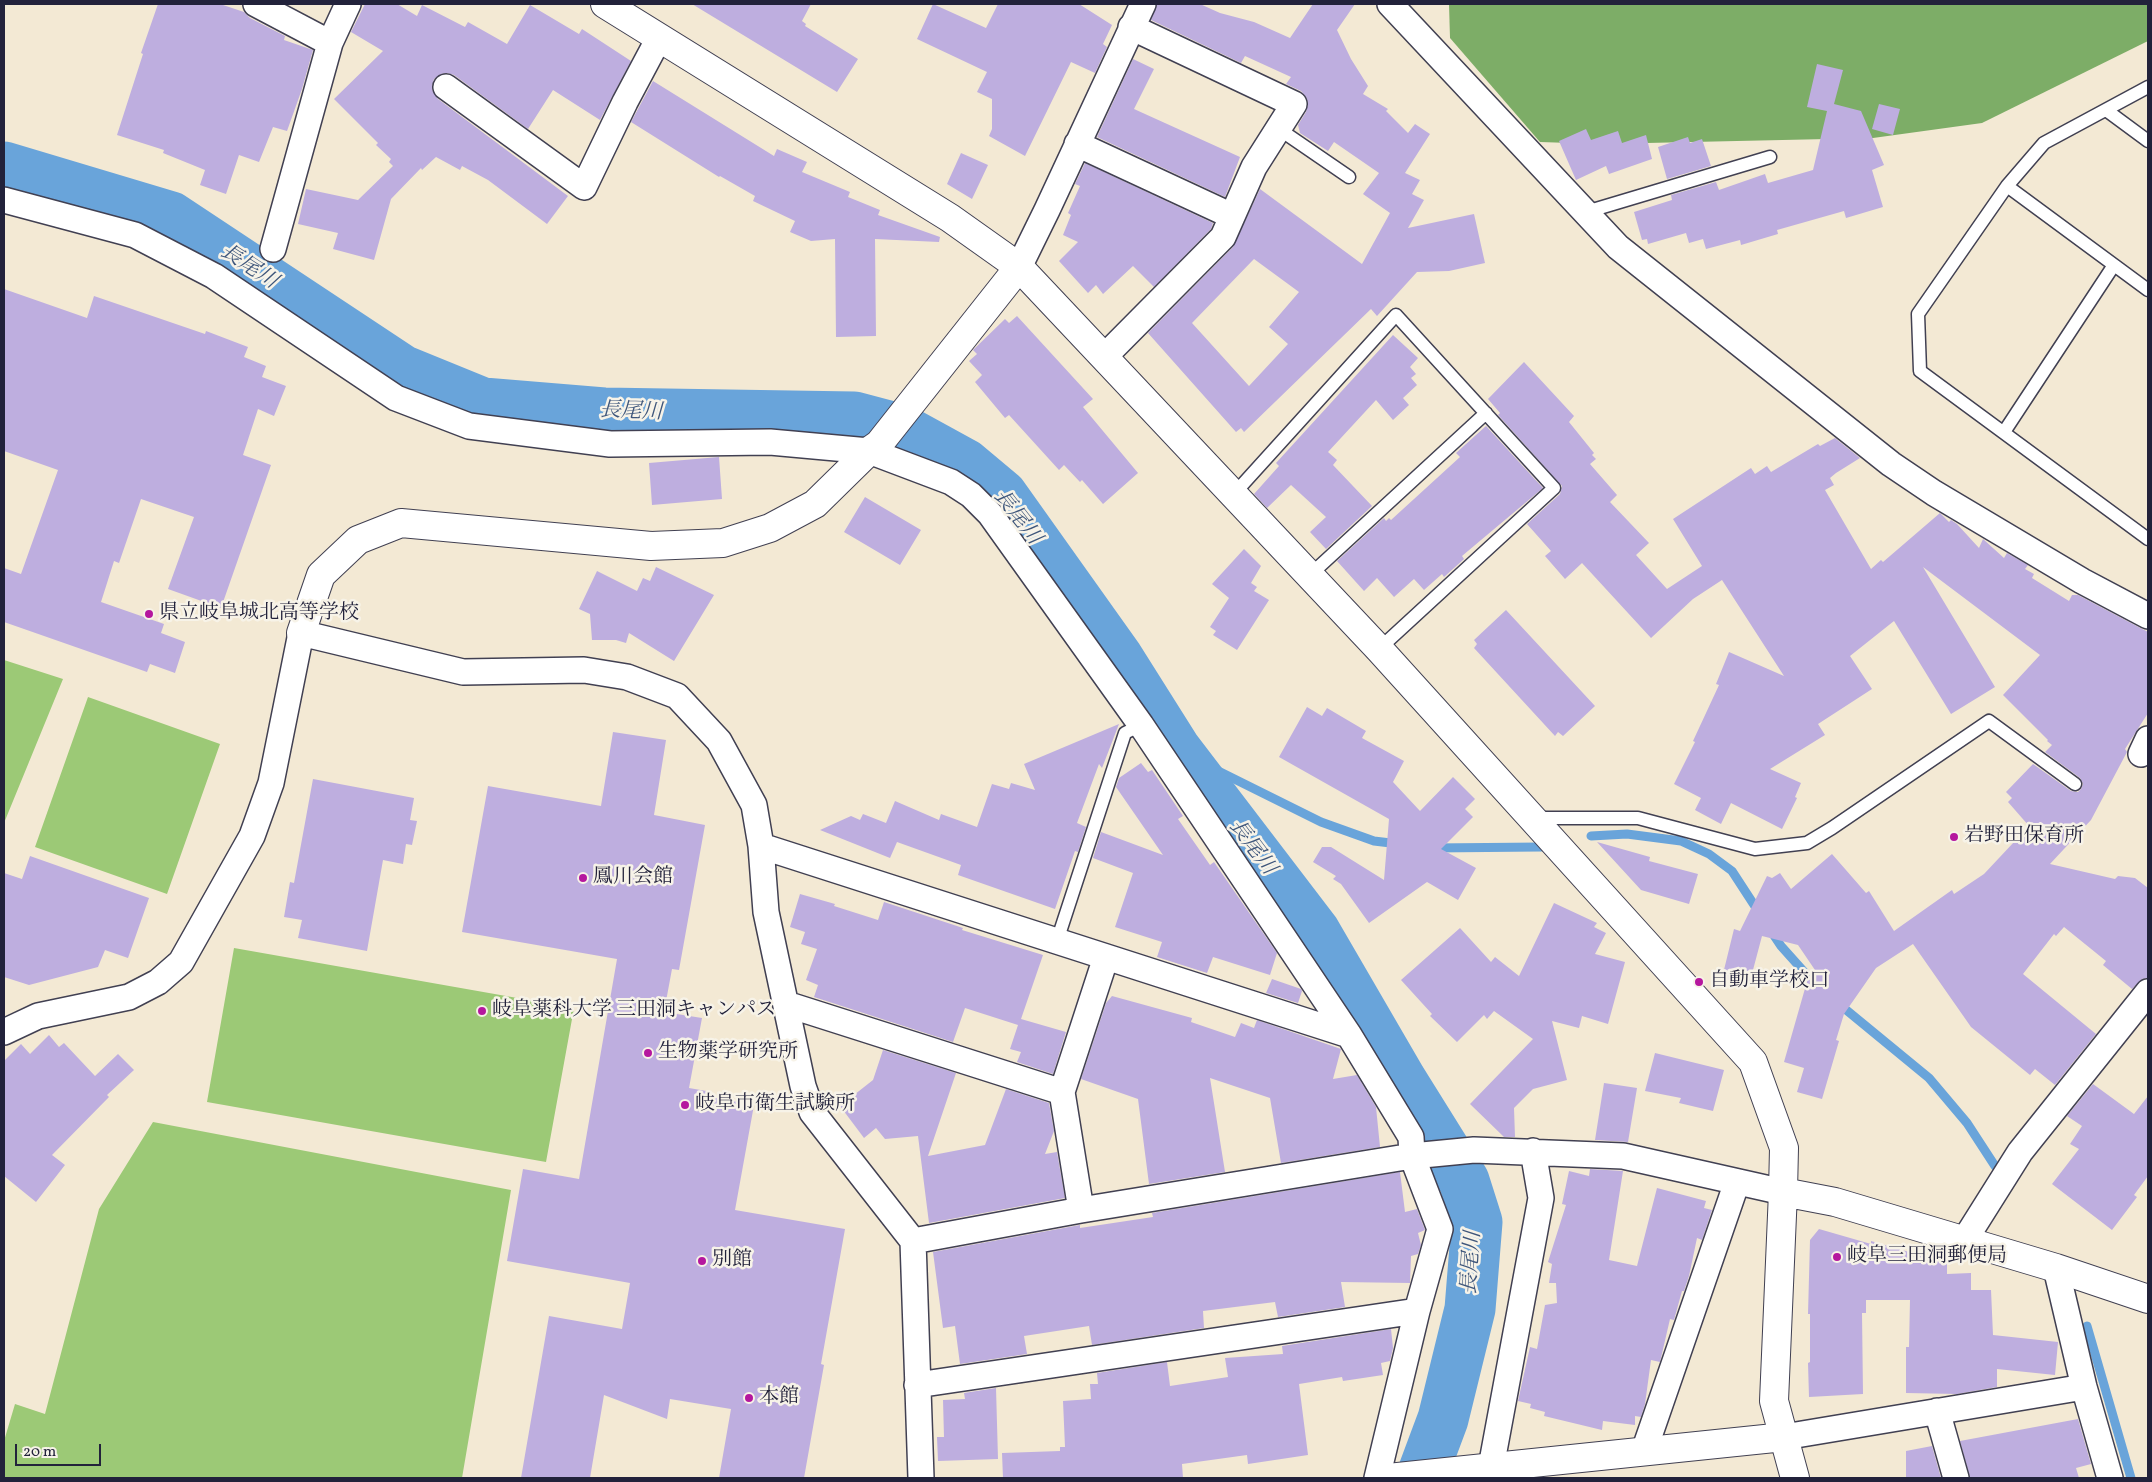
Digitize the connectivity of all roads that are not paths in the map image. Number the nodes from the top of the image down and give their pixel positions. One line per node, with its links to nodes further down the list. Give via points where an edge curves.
1 (256, 4): 8 (street)
2 (348, 4): 8 (street)
3 (605, 4): 7 (street)
4 (1142, 4): 6 (street)
5 (1390, 4): 19 (street)
6 (1131, 27): 12 (street, via 1294,104); 14 (street)
7 (659, 38): 9 (street, via 584,187); 22 (street, via 950,218)
8 (330, 43): 21 (street)
9 (446, 87)
10 (2148, 87): 11 (lane)
11 (2106, 110): 13 (lane); 17 (lane, via 2044,143)
12 (1278, 129): 16 (lane); 20 (street, via 1254,167)
13 (2148, 141)
14 (1077, 144): 20 (street); 22 (street)
15 (1770, 157): 19 (lane)
16 (1348, 177)
17 (2007, 186): 23 (lane); 27 (lane, via 1918,314 1920,371)
18 (4, 200): 28 (street, via 135,235 214,276 396,398 469,426 610,444 770,442)
19 (1586, 212): 32 (street, via 1618,246 1891,464 2074,576)
20 (1232, 216): 25 (street, via 1223,237)
21 (272, 249)
22 (1019, 266): 25 (street); 28 (street)
23 (2114, 266): 24 (lane); 27 (lane)
24 (2148, 290)
25 (1104, 357): 29 (street)
26 (1486, 413): 29 (lane, via 1396,315); 31 (lane); 34 (lane, via 1554,488)
27 (2004, 432): 30 (lane)
28 (874, 447): 33 (street, via 816,504 770,528 723,543 651,546 401,523 358,540 321,575); 35 (street, via 951,482 971,495 990,514)
29 (1234, 495): 31 (street)
30 (2148, 539)
31 (1310, 575): 34 (street)
32 (2148, 616)
33 (301, 633): 38 (street, via 464,672 584,670 627,677 677,696 719,741 754,805); 43 (street, via 270,783 252,836 180,962 158,982 129,997 38,1016)
34 (1380, 649): 37 (street)
35 (1141, 725): 39 (lane, via 1125,733); 44 (street)
36 (2074, 784): 37 (lane, via 1989,721 1807,843 1756,849 1638,818)
37 (1533, 818): 49 (street, via 1753,1062 1784,1148)
38 (761, 846): 39 (street); 42 (street, via 766,912)
39 (1057, 942): 40 (street)
40 (1106, 957): 44 (street); 45 (street)
41 (2148, 992): 52 (street, via 2020,1152)
42 (786, 1004): 45 (street); 51 (street, via 803,1086 812,1112)
43 (4, 1032)
44 (1349, 1035): 47 (street)
45 (1062, 1092): 50 (street)
46 (1534, 1151): 47 (street, via 1474,1150); 48 (street, via 1623,1156); 61 (street, via 1541,1198)
47 (1422, 1155): 50 (street); 55 (street, via 1440,1229)
48 (1737, 1182): 49 (street); 60 (street)
49 (1783, 1192): 52 (street, via 1835,1202); 59 (street, via 1774,1401)
50 (1081, 1210): 51 (street)
51 (913, 1241): 56 (street)
52 (1964, 1241): 53 (street)
53 (2056, 1268): 54 (street); 57 (street)
54 (2148, 1299)
55 (1416, 1311): 56 (street); 62 (street)
56 (917, 1385): 63 (street)
57 (2084, 1386): 58 (street); 66 (street)
58 (1937, 1411): 59 (street); 65 (street)
59 (1784, 1437): 60 (street); 64 (street)
60 (1644, 1451): 61 (street)
61 (1490, 1472): 62 (street, via 1447,1471)
62 (1389, 1477)
63 (921, 1478)
64 (1795, 1478)
65 (1956, 1478)
66 (2110, 1478)

